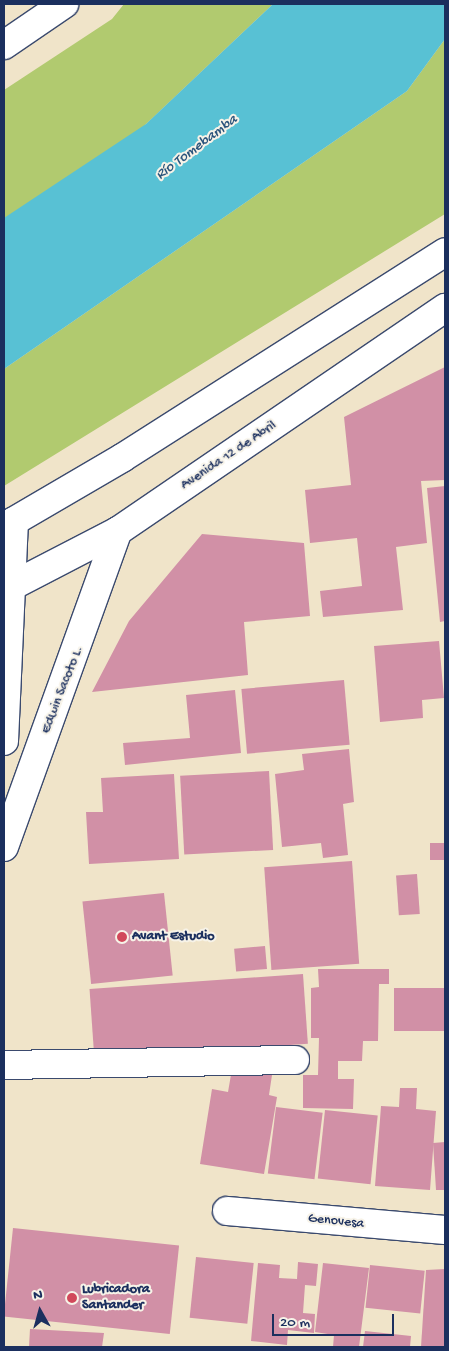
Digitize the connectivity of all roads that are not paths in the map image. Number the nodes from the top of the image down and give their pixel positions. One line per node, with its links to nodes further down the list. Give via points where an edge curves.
1 (64, 4): 2 (street)
2 (4, 45)
3 (445, 252): 5 (street)
4 (445, 308): 6 (street, Avenida 12 de Abril)
5 (9, 524): 7 (street)
6 (118, 531): 7 (street, Avenida 12 de Abril); 9 (street, Edwin Sacoto L.)
7 (7, 589): 8 (street)
8 (4, 740)
9 (4, 847)
10 (295, 1060): 11 (street)
11 (4, 1065)
12 (227, 1211): 13 (street, Genovesa)
13 (445, 1230)

